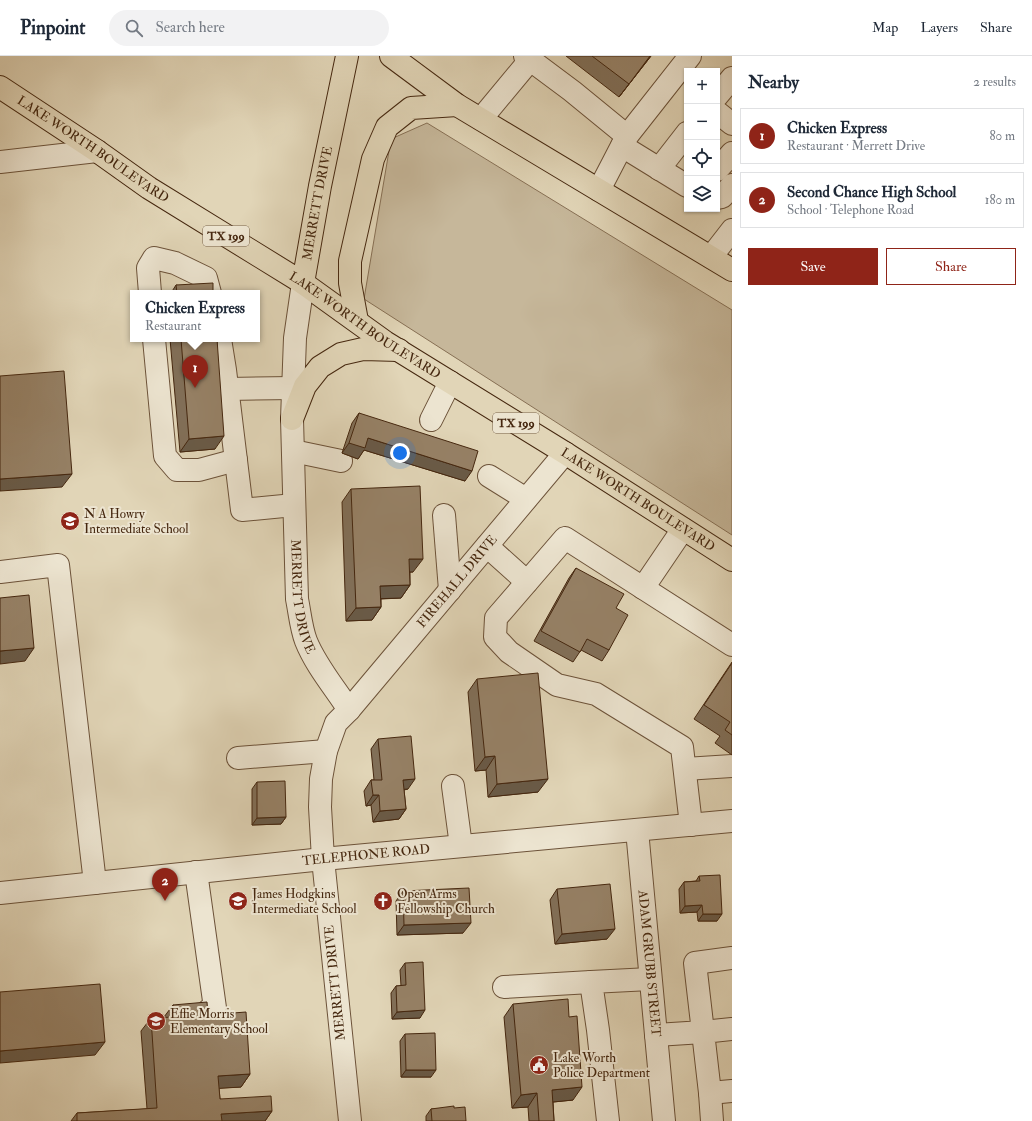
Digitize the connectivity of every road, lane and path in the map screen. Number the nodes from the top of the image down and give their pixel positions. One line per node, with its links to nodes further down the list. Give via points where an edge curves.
1 (347, 56): 27 (main road, MERRETT DRIVE)
2 (392, 56): 9 (main road)
3 (690, 56): 6 (street)
4 (527, 58): 11 (street); 14 (street, via 572,91)
5 (732, 78): 8 (street)
6 (680, 84): 14 (street)
7 (0, 87): 15 (main road, LAKE WORTH BOULEVARD / TX 199)
8 (720, 92)
9 (457, 105): 11 (main road); 30 (main road, via 411,108 387,127 373,159 350,262 350,283)
10 (720, 114): 12 (street)
11 (481, 119): 22 (main road)
12 (732, 124)
13 (684, 137): 19 (street)
14 (624, 141): 19 (street); 22 (street)
15 (97, 151): 17 (street); 27 (main road, LAKE WORTH BOULEVARD / TX 199, via 149,188)
16 (732, 153): 18 (street)
17 (0, 162)
18 (720, 167)
19 (659, 169): 20 (street)
20 (684, 184)
21 (732, 184): 23 (street)
22 (600, 190): 25 (main road)
23 (720, 197)
24 (732, 230): 25 (street)
25 (711, 256): 26 (main road)
26 (732, 270)
27 (303, 283): 30 (main road, LAKE WORTH BOULEVARD / TX 199); 35 (street, MERRETT DRIVE, via 295,338)
28 (150, 290): 29 (street, via 148,268 154,258 175,263 206,278)
29 (209, 290)
30 (357, 321): 33 (main road, LAKE WORTH BOULEVARD / TX 199)
31 (154, 342): 41 (street, via 165,456 177,470 199,470)
32 (220, 342): 36 (street)
33 (399, 350): 34 (main road, LAKE WORTH BOULEVARD / TX 199); 37 (main road, via 363,349 341,354 320,367 305,386)
34 (450, 382): 38 (street); 40 (main road, LAKE WORTH BOULEVARD / TX 199)
35 (293, 388): 36 (street); 37 (street, MERRETT DRIVE)
36 (227, 389): 41 (street)
37 (292, 419): 39 (street, MERRETT DRIVE)
38 (432, 420)
39 (293, 451): 42 (street); 45 (street, MERRETT DRIVE)
40 (565, 453): 44 (street, FIREHALL DRIVE); 47 (main road, LAKE WORTH BOULEVARD / TX 199)
41 (236, 460): 45 (street, via 242,510)
42 (340, 461)
43 (489, 476): 44 (street)
44 (526, 499): 48 (street, FIREHALL DRIVE)
45 (294, 505): 55 (street, MERRETT DRIVE, via 297,599 301,626 314,657)
46 (444, 515): 53 (street)
47 (683, 528): 49 (main road, LAKE WORTH BOULEVARD / TX 199); 52 (street)
48 (487, 546): 51 (street); 53 (street, FIREHALL DRIVE)
49 (732, 560)
50 (0, 572): 67 (street, via 58,565)
51 (527, 582): 52 (street, via 565,538); 59 (street, via 496,618 495,637 509,652 557,686 596,694 682,747)
52 (643, 588): 54 (street)
53 (450, 590): 55 (street, FIREHALL DRIVE)
54 (732, 645)
55 (349, 710): 56 (street, MERRETT DRIVE, via 336,723)
56 (326, 751): 57 (street); 65 (street, MERRETT DRIVE, via 320,807)
57 (238, 758)
58 (732, 766): 59 (street)
59 (685, 769): 62 (street)
60 (453, 786): 64 (street)
61 (732, 821): 62 (street, TELEPHONE ROAD)
62 (692, 825): 63 (street, TELEPHONE ROAD)
63 (637, 830): 64 (street, TELEPHONE ROAD); 70 (street, ADAM GRUBB STREET)
64 (461, 846): 65 (street, TELEPHONE ROAD)
65 (323, 859): 66 (street, TELEPHONE ROAD); 79 (street, MERRETT DRIVE)
66 (196, 872): 67 (street, TELEPHONE ROAD); 73 (street, via 214,1008)
67 (95, 883): 68 (street, TELEPHONE ROAD)
68 (0, 893)
69 (732, 958): 75 (street, via 695,963)
70 (650, 978): 71 (street); 76 (street, ADAM GRUBB STREET)
71 (591, 982): 72 (street); 80 (street)
72 (504, 988)
73 (208, 1010)
74 (732, 1029): 75 (street)
75 (703, 1032): 76 (street); 78 (street)
76 (656, 1036): 81 (street, ADAM GRUBB STREET)
77 (732, 1091): 78 (street)
78 (710, 1093): 82 (street)
79 (350, 1121)
80 (608, 1121)
81 (664, 1121)
82 (712, 1121)

